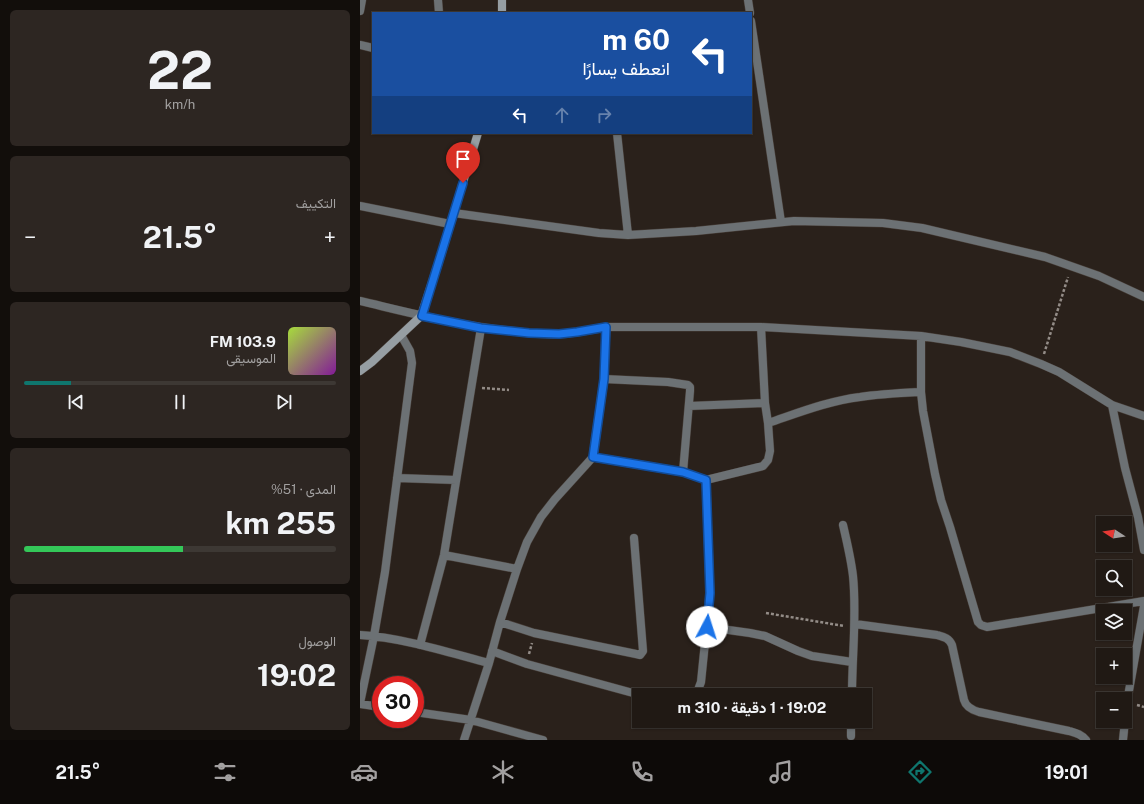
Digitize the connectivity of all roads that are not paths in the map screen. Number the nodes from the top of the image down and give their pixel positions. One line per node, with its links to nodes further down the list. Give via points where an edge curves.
1 (362, 0): 5 (street)
2 (438, 0): 6 (street)
3 (502, 0): 7 (main road)
4 (748, 0): 8 (street)
5 (360, 11)
6 (439, 12)
7 (502, 12)
8 (750, 12)
9 (752, 28): 16 (street)
10 (360, 45): 11 (street)
11 (372, 48)
12 (478, 134): 15 (main road)
13 (617, 134): 18 (street)
14 (360, 206): 17 (street)
15 (454, 214): 17 (main road); 18 (street)
16 (781, 222): 18 (street); 19 (street, via 794,220 883,223 922,228 1045,257 1099,276)
17 (450, 224): 21 (main road)
18 (628, 235)
19 (1144, 297)
20 (360, 301): 21 (street)
21 (422, 316): 24 (street); 25 (main road)
22 (606, 327): 23 (street); 24 (street, via 559,334); 28 (street)
23 (761, 327): 26 (street); 30 (street)
24 (481, 328): 38 (street)
25 (401, 335): 27 (main road); 37 (street, via 410,351 412,363)
26 (921, 336): 29 (street); 31 (street, via 1010,352 1059,372)
27 (360, 371)
28 (604, 379): 32 (street, via 686,384 690,387); 35 (street)
29 (921, 392): 34 (street, via 842,400); 45 (street, via 924,420 941,500 981,625 987,627)
30 (765, 403): 32 (street); 34 (street)
31 (1112, 405): 33 (street); 42 (street)
32 (689, 406): 36 (street)
33 (1144, 416)
34 (768, 423): 39 (street, via 770,456 766,464)
35 (593, 457): 36 (street); 44 (street, via 541,517 527,542)
36 (683, 472): 39 (street)
37 (398, 478): 38 (street); 51 (street)
38 (456, 480): 43 (street)
39 (706, 480): 49 (street, via 710,593)
40 (843, 525): 48 (street, via 853,577)
41 (634, 538): 47 (street, via 644,651 642,653 636,654 534,633)
42 (1144, 550)
43 (444, 555): 44 (street); 52 (street)
44 (517, 569): 47 (street)
45 (1144, 601)
46 (1144, 606): 68 (street)
47 (500, 622): 53 (street)
48 (855, 626): 54 (street); 67 (street, via 946,637 952,645 964,700 968,707 979,712 1069,731 1083,736)
49 (707, 627): 54 (street, via 765,636 812,656); 56 (street)
50 (360, 635): 51 (street)
51 (374, 636): 52 (street); 59 (street)
52 (420, 645): 55 (street)
53 (492, 651): 55 (street); 58 (street, via 527,664)
54 (852, 662): 57 (street)
55 (489, 663): 62 (street)
56 (699, 688)
57 (852, 688)
58 (632, 693)
59 (360, 704): 60 (street)
60 (372, 706)
61 (424, 713): 62 (street)
62 (470, 720): 65 (street); 66 (street)
63 (851, 728): 64 (street)
64 (851, 736)
65 (464, 740)
66 (543, 740)
67 (1086, 740)
68 (1123, 740)

